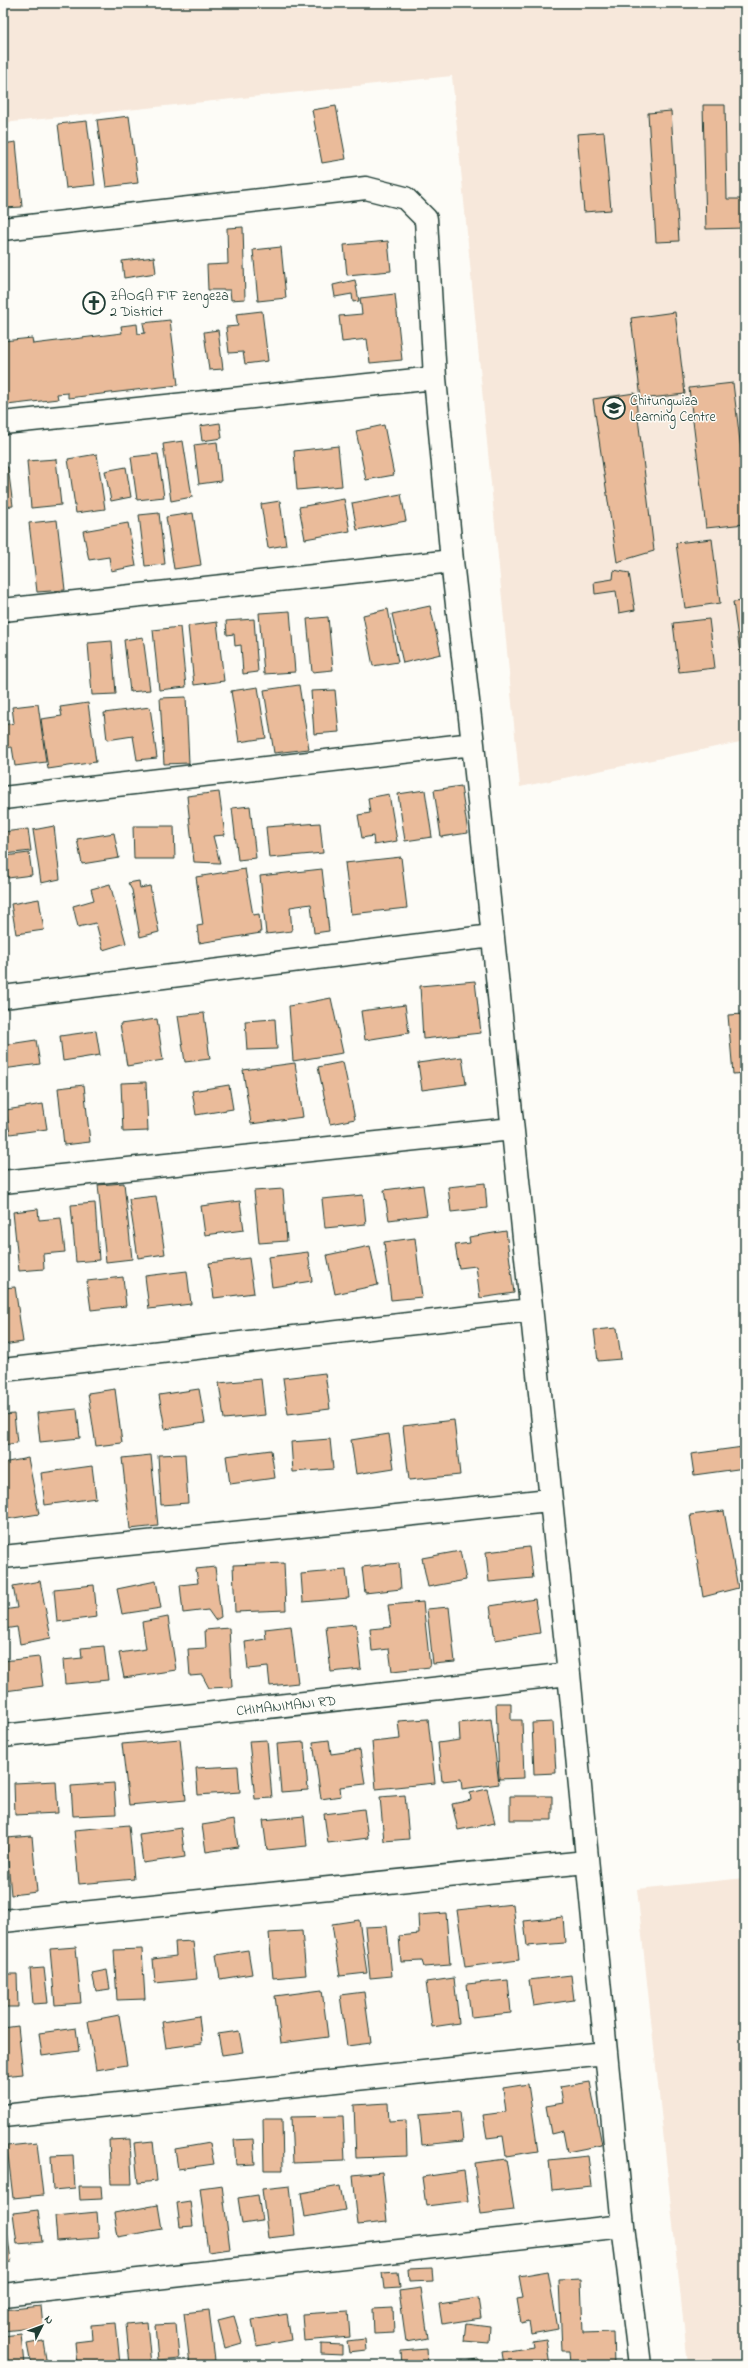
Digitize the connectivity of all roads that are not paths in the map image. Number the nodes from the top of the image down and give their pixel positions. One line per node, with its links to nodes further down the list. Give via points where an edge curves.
1 (3, 229): 2 (street, via 366,188 405,198 426,219)
2 (435, 378): 3 (street); 4 (street)
3 (3, 423)
4 (452, 561): 5 (street); 6 (street)
5 (3, 610)
6 (473, 744): 7 (street); 8 (street)
7 (3, 798)
8 (492, 936): 9 (street); 10 (street)
9 (3, 996)
10 (512, 1129): 11 (street); 12 (street)
11 (3, 1182)
12 (530, 1310): 13 (street); 14 (street)
13 (3, 1370)
14 (549, 1500): 15 (street); 16 (street)
15 (3, 1557)
16 (569, 1674): 17 (street, CHIMANIMANI RD); 18 (street)
17 (3, 1736)
18 (586, 1862): 19 (street); 20 (street)
19 (3, 1921)
20 (605, 2053): 21 (street); 22 (street)
21 (3, 2116)
22 (623, 2226): 23 (street); 24 (street)
23 (3, 2296)
24 (640, 2365)

